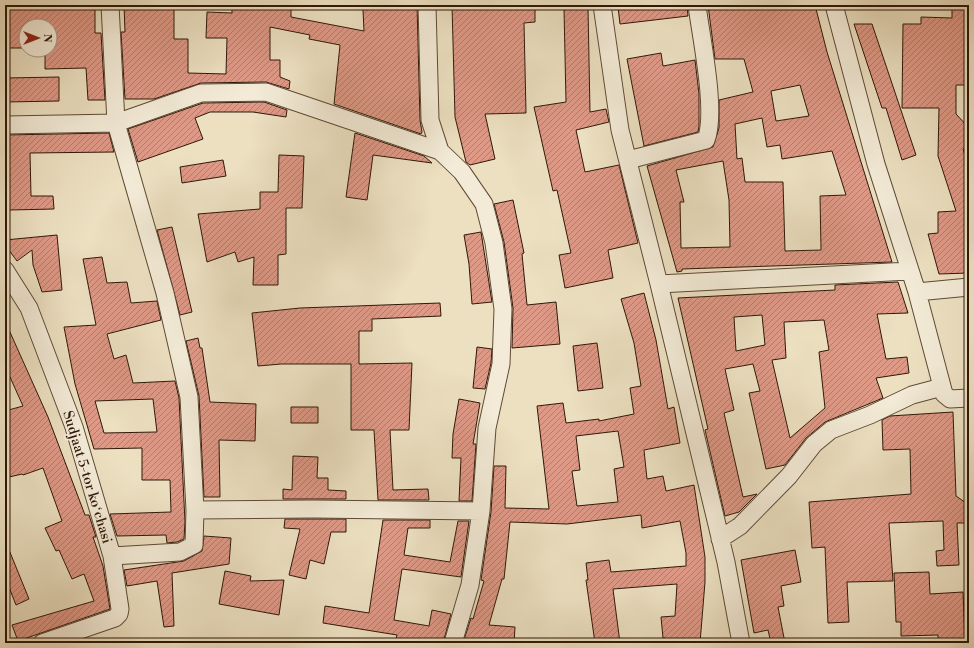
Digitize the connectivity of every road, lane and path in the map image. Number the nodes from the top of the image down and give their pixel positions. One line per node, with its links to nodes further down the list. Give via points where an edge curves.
1 (110, 5): 6 (street)
2 (427, 5): 8 (street, via 430,120)
3 (602, 5): 9 (street, via 620,130)
4 (697, 5): 9 (street, via 710,109 710,129 706,140)
5 (834, 5): 11 (street, via 876,164)
6 (116, 123): 7 (street); 8 (street, via 201,93 266,92); 17 (street, via 166,293 189,397)
7 (5, 125)
8 (440, 151): 18 (street, via 462,172 484,204 494,243 503,309 501,364 486,428)
9 (628, 160): 12 (street)
10 (5, 270): 20 (street, Sudjaat 5-tor koʻchasi, via 29,308 74,427)
11 (909, 271): 12 (street); 14 (street)
12 (659, 284): 19 (street)
13 (969, 287): 14 (street)
14 (917, 292): 15 (street)
15 (942, 387): 16 (street, via 944,394 950,399); 19 (street, via 912,395 831,430 814,444 789,476 740,526)
16 (969, 398)
17 (195, 510): 18 (street, via 313,508); 20 (street, via 194,545 180,552)
18 (480, 511): 22 (street, via 470,585)
19 (720, 539): 23 (street)
20 (112, 556): 21 (street, Sudjaat 5-tor koʻchasi, via 119,614 115,618)
21 (42, 643)
22 (453, 643)
23 (740, 643)

